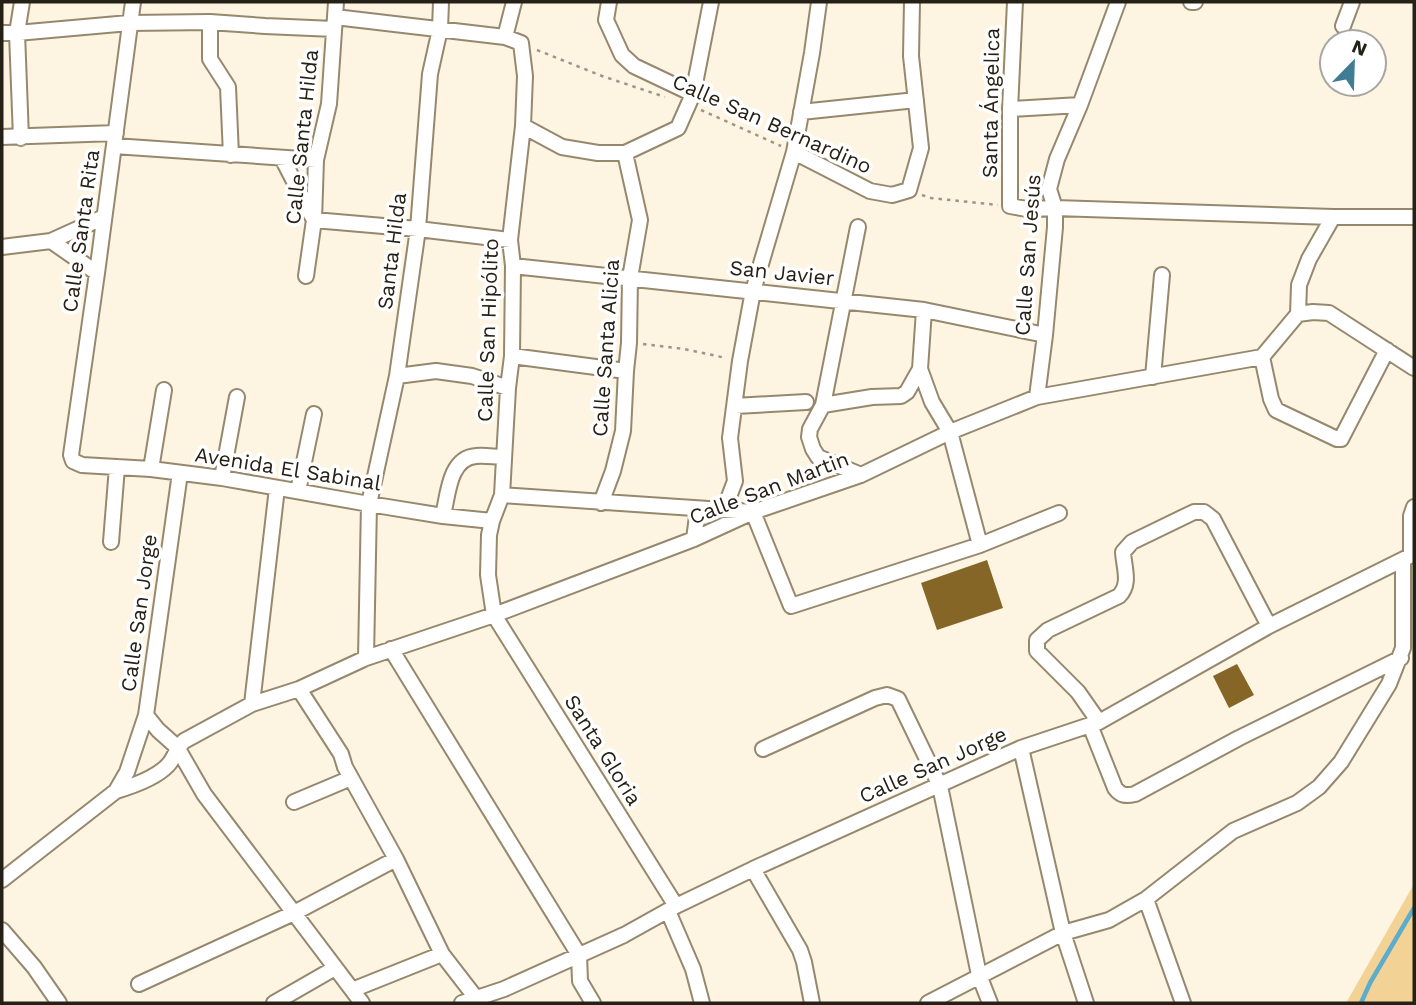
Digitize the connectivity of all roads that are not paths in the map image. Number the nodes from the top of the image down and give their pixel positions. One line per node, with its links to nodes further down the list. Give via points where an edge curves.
1 (22, 2): 17 (street)
2 (133, 2): 14 (street, Calle Santa Rita)
3 (442, 2): 16 (street, Santa Hilda)
4 (513, 2): 18 (street)
5 (609, 2): 19 (street, via 606,20 622,55)
6 (711, 2): 19 (street)
7 (819, 2): 23 (street)
8 (912, 2): 20 (street)
9 (1015, 2): 22 (street, Santa Ángelica)
10 (1118, 2): 21 (street, Calle San Jesús)
11 (1352, 2): 15 (street)
12 (335, 16): 13 (street, via 265,26); 16 (street); 32 (street, Calle Santa Hilda, via 329,104)
13 (210, 22): 14 (street); 30 (street, via 210,59 228,87)
14 (129, 23): 17 (street); 27 (street, Calle Santa Rita)
15 (1343, 26)
16 (440, 29): 18 (street); 39 (street, Santa Hilda, via 430,74)
17 (9, 33): 26 (street)
18 (505, 37): 24 (street, Calle San Hipólito, via 520,43 525,76)
19 (690, 99): 29 (street, via 678,128)
20 (916, 100): 23 (street); 28 (street, Calle San Bernardino, via 921,148 909,190 891,195 870,191)
21 (1080, 105): 22 (street); 33 (street, Calle San Jesús, via 1049,189)
22 (1010, 109): 33 (street, Santa Ángelica, via 1010,206)
23 (800, 113): 28 (street)
24 (523, 126): 29 (street, via 562,146); 40 (street, Calle San Hipólito)
25 (2, 138): 26 (street)
26 (21, 138): 27 (street)
27 (115, 139): 30 (street); 35 (street, Calle Santa Rita)
28 (794, 152): 48 (street)
29 (625, 153): 47 (street, Calle Santa Alicia, via 639,220)
30 (231, 155): 31 (street)
31 (282, 159): 32 (street); 37 (street)
32 (316, 160): 37 (street, Calle Santa Hilda)
33 (1055, 208): 36 (street); 52 (street, Calle San Jesús)
34 (1414, 216): 36 (street)
35 (104, 217): 41 (street); 44 (street, Calle Santa Rita)
36 (1333, 217): 51 (street, via 1299,285)
37 (314, 220): 39 (street); 46 (street, Calle Santa Hilda)
38 (858, 227): 49 (street)
39 (418, 229): 40 (street); 59 (street, Santa Hilda)
40 (510, 240): 43 (street, Calle San Hipólito)
41 (51, 242): 42 (street); 44 (street)
42 (2, 247)
43 (513, 266): 47 (street, San Javier); 54 (street, Calle San Hipólito)
44 (97, 273): 73 (street, Calle Santa Rita, via 71,455)
45 (1162, 275): 60 (street)
46 (306, 276)
47 (630, 278): 48 (street, San Javier); 58 (street, Calle Santa Alicia)
48 (753, 291): 49 (street, San Javier); 68 (street)
49 (844, 301): 50 (street, San Javier); 61 (street)
50 (924, 310): 52 (street, San Javier); 57 (street)
51 (1298, 314): 53 (street, via 1329,313); 55 (street)
52 (1045, 335): 65 (street, Calle San Jesús)
53 (1387, 350): 55 (street, via 1341,439 1276,410); 56 (street)
54 (512, 356): 58 (street); 62 (street, Calle San Hipólito)
55 (1262, 358): 60 (street, Calle San Martin)
56 (1414, 368)
57 (919, 369): 67 (street, via 901,396); 71 (street)
58 (626, 371): 82 (street, Calle Santa Alicia, via 624,431)
59 (397, 376): 62 (street, via 436,371); 83 (street, Santa Hilda)
60 (1153, 377): 65 (street, Calle San Martin)
61 (828, 384): 66 (street); 67 (street)
62 (508, 388): 72 (street, Calle San Hipólito)
63 (164, 390): 75 (street)
64 (237, 397): 78 (street)
65 (1037, 397): 71 (street, Calle San Martin)
66 (806, 402): 68 (street); 70 (street)
67 (823, 405): 70 (street)
68 (734, 406): 86 (street, via 730,446 735,481)
69 (314, 414): 80 (street)
70 (810, 429): 77 (street, via 818,457)
71 (950, 432): 77 (street, Calle San Martin); 93 (street)
72 (505, 457): 81 (street, Calle San Hipólito); 89 (street, via 475,456 460,462)
73 (76, 464): 74 (street, Avenida El Sabinal)
74 (117, 467): 75 (street, Avenida El Sabinal); 92 (street)
75 (151, 469): 76 (street, Avenida El Sabinal)
76 (180, 473): 78 (street, Avenida El Sabinal); 102 (street, Calle San Jorge)
77 (861, 475): 87 (street, Calle San Martin)
78 (222, 478): 79 (street, Avenida El Sabinal)
79 (277, 488): 80 (street, Avenida El Sabinal); 101 (street)
80 (298, 491): 83 (street, Avenida El Sabinal)
81 (502, 495): 82 (street); 90 (street, Calle San Hipólito)
82 (601, 503): 85 (street)
83 (369, 504): 89 (street, Avenida El Sabinal); 98 (street, Santa Hilda)
84 (1414, 507): 94 (street)
85 (698, 509): 86 (street); 91 (street)
86 (724, 510): 87 (street)
87 (753, 512): 91 (street, Calle San Martin); 93 (street, via 791,606)
88 (1059, 513): 93 (street)
89 (443, 516): 90 (street, Avenida El Sabinal)
90 (492, 521): 95 (street, Calle San Hipólito, via 488,575)
91 (694, 539): 95 (street, Calle San Martin)
92 (111, 542)
93 (980, 545)
94 (1409, 557): 96 (street, Calle San Jorge); 99 (street)
95 (494, 615): 97 (street, Calle San Martin); 115 (street, Santa Gloria)
96 (1269, 626): 103 (street, Calle San Jorge); 103 (street, via 1213,519 1204,512 1194,512 1132,542 1123,552 1125,590 1037,640 1037,651 1078,692)
97 (391, 649): 98 (street, Calle San Martin); 120 (street)
98 (366, 658): 100 (street, Calle San Martin)
99 (1401, 658): 103 (street, via 1127,796 1115,788); 114 (street, via 1348,751 1319,787 1297,803 1233,831)
100 (299, 689): 101 (street, Calle San Martin); 107 (street)
101 (252, 704): 104 (street, Calle San Martin)
102 (146, 715): 104 (street, Calle San Jorge); 109 (street)
103 (1095, 723): 105 (street, Calle San Jorge)
104 (177, 747): 109 (street, Calle San Martin, via 165,768); 116 (street, Calle San Jorge, via 204,794)
105 (1021, 748): 108 (street, Calle San Jorge); 118 (street)
106 (762, 749): 108 (street, via 887,695 898,699)
107 (351, 778): 110 (street); 111 (street)
108 (940, 786): 112 (street, Calle San Jorge); 122 (street)
109 (116, 791): 113 (street)
110 (294, 802)
111 (396, 859): 116 (street); 119 (street)
112 (753, 869): 115 (street, Calle San Jorge); 131 (street, via 800,950)
113 (2, 880)
114 (1146, 899): 118 (street, via 1110,920); 135 (street)
115 (672, 909): 120 (street, Calle San Jorge); 130 (street, Santa Gloria)
116 (294, 913): 121 (street, Calle San Jorge); 123 (street)
117 (2, 930): 126 (street)
118 (1063, 933): 122 (street); 134 (street)
119 (442, 954): 124 (street); 125 (street)
120 (579, 955): 125 (street, Calle San Jorge); 129 (street, via 580,981)
121 (335, 968): 124 (street, Calle San Jorge); 127 (street)
122 (979, 975): 132 (street); 133 (street)
123 (139, 984)
124 (352, 990): 128 (street, Calle San Jorge)
125 (469, 1001)
126 (59, 1003)
127 (274, 1003)
128 (362, 1003)
129 (593, 1003)
130 (702, 1003)
131 (812, 1003)
132 (928, 1003)
133 (990, 1003)
134 (1086, 1003)
135 (1183, 1003)

